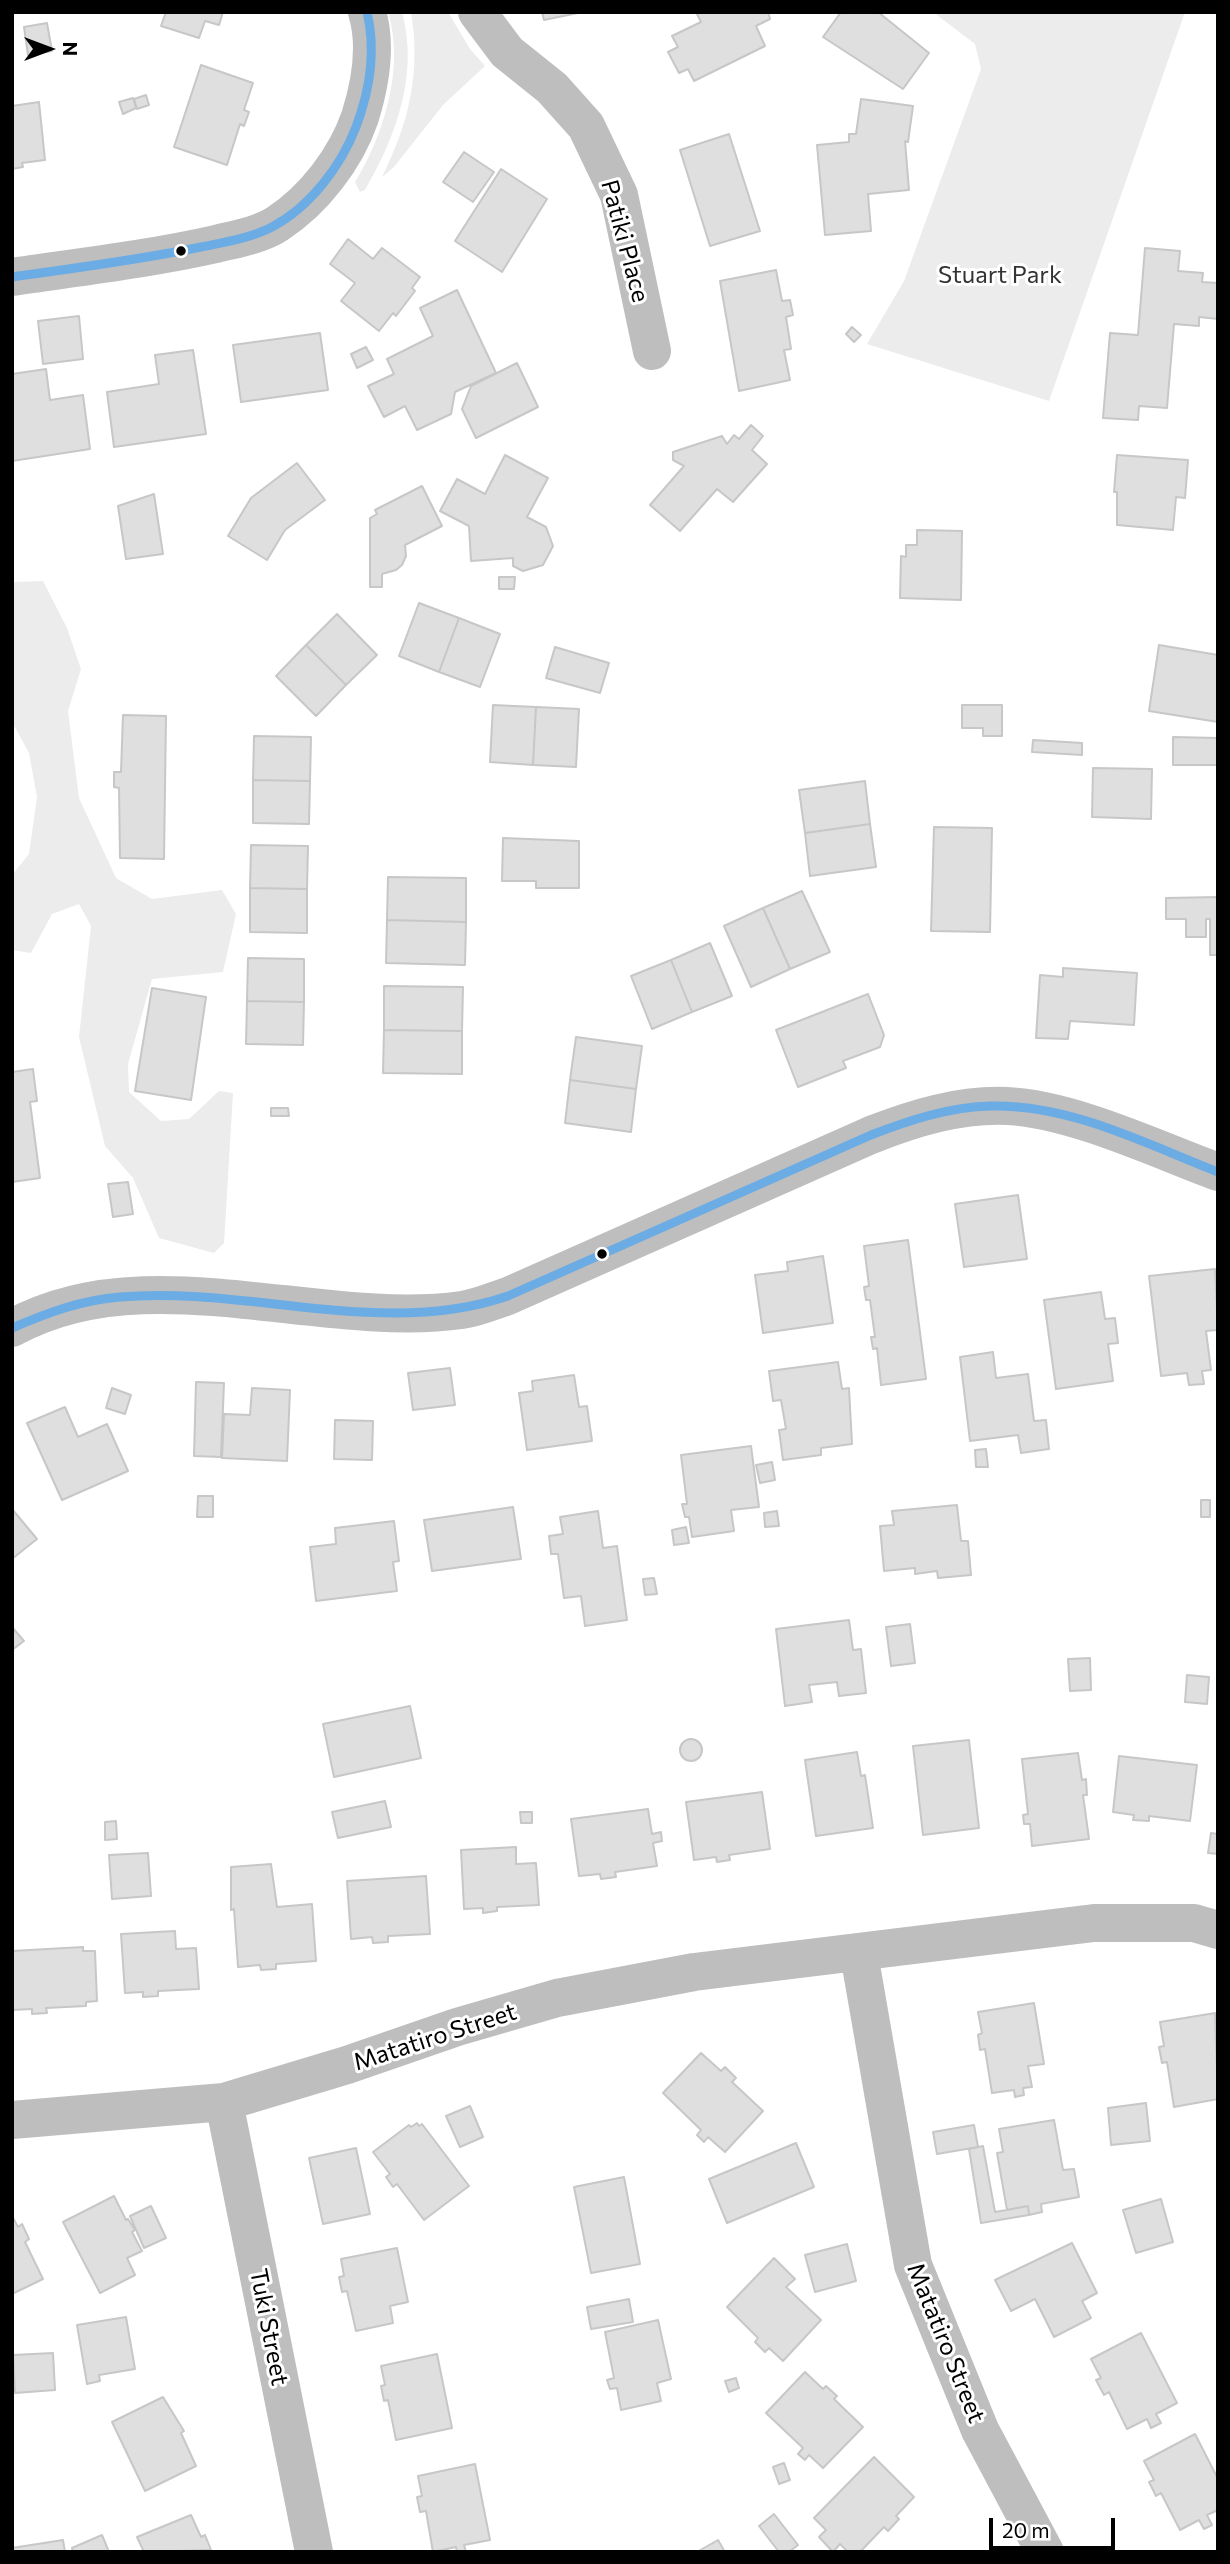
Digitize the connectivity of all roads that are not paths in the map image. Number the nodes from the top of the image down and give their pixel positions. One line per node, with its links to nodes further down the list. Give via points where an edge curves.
1 (367, 12): 3 (street, via 371,62 355,131 326,181 276,225 180,252)
2 (477, 12): 4 (street, Patiki Place, via 507,52 552,88 586,126 619,195)
3 (12, 277)
4 (652, 351)
5 (1218, 1172): 6 (street, via 1048,1112 1007,1106 971,1108 916,1117 508,1296 464,1310 384,1314 142,1297 65,1306)
6 (12, 1328)
7 (1218, 1930): 8 (street, Matatiro Street, via 1194,1923 1094,1923)
8 (859, 1954): 9 (street, Matatiro Street, via 694,1972 557,1998); 12 (street, Matatiro Street, via 912,2265 980,2430)
9 (224, 2102): 10 (street, Matatiro Street); 11 (street, Tuki Street)
10 (12, 2120)
11 (314, 2552)
12 (1045, 2552)

